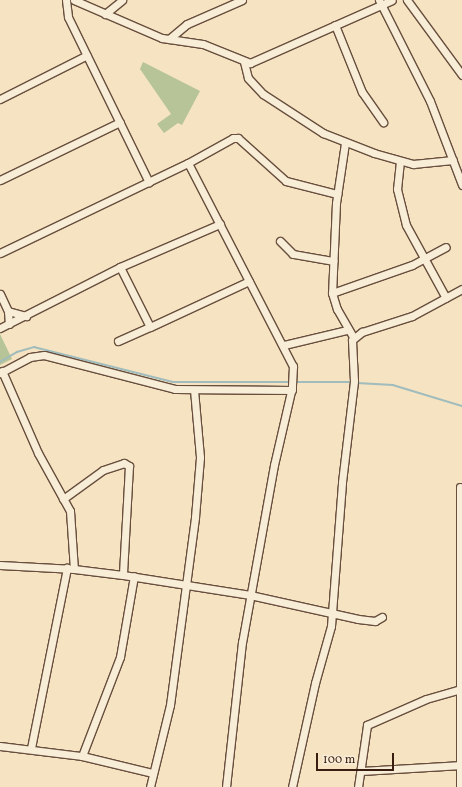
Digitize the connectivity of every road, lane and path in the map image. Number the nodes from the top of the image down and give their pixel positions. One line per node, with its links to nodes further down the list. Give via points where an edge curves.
1 (66, 0): 11 (street, via 68,17)
2 (74, 0): 8 (street)
3 (122, 0): 8 (street)
4 (242, 0): 10 (street, via 187,24)
5 (392, 0): 7 (street)
6 (407, 0): 13 (street)
7 (380, 2): 9 (street); 18 (street, via 430,101)
8 (105, 14): 10 (street)
9 (335, 25): 12 (street, via 260,61); 16 (street, via 368,105)
10 (169, 39): 12 (street, via 204,44)
11 (87, 55): 14 (street); 15 (street)
12 (244, 62): 17 (street, via 248,78 264,94 323,133)
13 (462, 75)
14 (0, 99)
15 (120, 122): 21 (street); 22 (street)
16 (383, 122)
17 (345, 143): 19 (street); 24 (street)
18 (453, 160): 19 (street, via 422,165); 23 (street)
19 (400, 161): 29 (street, via 398,196 410,234)
20 (188, 163): 22 (street); 24 (street, via 212,148 238,138 286,181); 25 (street)
21 (0, 180)
22 (149, 182): 28 (street)
23 (462, 185)
24 (337, 194): 30 (street)
25 (220, 224): 31 (street); 32 (street)
26 (280, 241): 30 (street, via 293,254)
27 (446, 247): 29 (street)
28 (0, 253)
29 (425, 259): 34 (street); 36 (street)
30 (333, 261): 34 (street)
31 (120, 267): 38 (street); 40 (street)
32 (249, 282): 40 (street); 45 (street)
33 (462, 289): 36 (street)
34 (332, 293): 42 (street)
35 (0, 294): 37 (street)
36 (446, 298): 43 (street, via 412,316)
37 (8, 311): 38 (street); 39 (street)
38 (26, 316): 39 (street)
39 (9, 324): 41 (street)
40 (150, 327): 44 (street)
41 (0, 328)
42 (347, 330): 43 (street); 45 (street)
43 (353, 337): 58 (street, via 354,385 342,482)
44 (118, 341)
45 (284, 345): 47 (street, via 293,366)
46 (1, 372): 48 (street, via 30,356 44,355 168,387); 50 (street, via 38,453)
47 (292, 386): 48 (street); 57 (street, via 274,465)
48 (194, 390): 56 (street, via 200,457)
49 (460, 487): 60 (street)
50 (63, 499): 53 (street, via 72,520); 54 (street, via 103,470 124,463 130,466)
51 (0, 565): 52 (street)
52 (67, 568): 53 (street); 63 (street)
53 (74, 569): 54 (street)
54 (123, 575): 55 (street)
55 (134, 576): 56 (street); 64 (street, via 120,657)
56 (186, 584): 57 (street); 67 (street, via 170,705)
57 (250, 595): 58 (street); 69 (street, via 236,685)
58 (331, 611): 59 (street, via 375,621); 70 (street, via 327,645 315,683)
59 (382, 617)
60 (461, 674): 61 (street)
61 (460, 689): 65 (street); 66 (street, via 426,699 367,725)
62 (0, 746): 63 (street)
63 (30, 748): 64 (street)
64 (82, 756): 67 (street)
65 (462, 765): 66 (street); 72 (street)
66 (361, 770): 71 (street)
67 (153, 773): 68 (street)
68 (150, 787)
69 (226, 787)
70 (292, 787)
71 (358, 787)
72 (460, 787)

